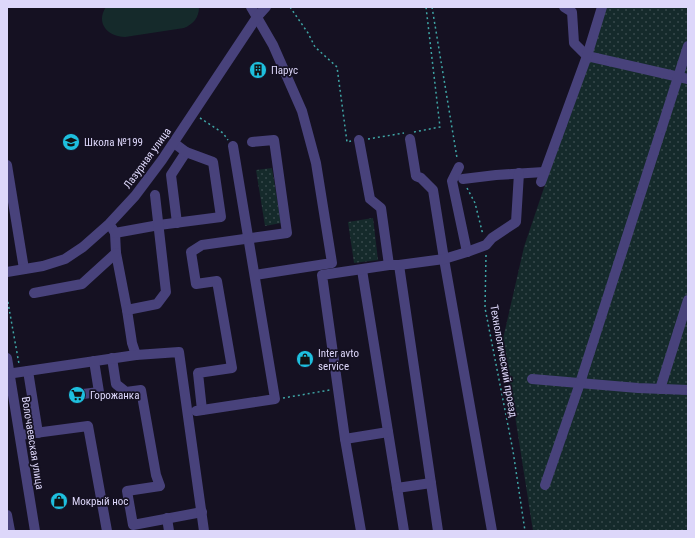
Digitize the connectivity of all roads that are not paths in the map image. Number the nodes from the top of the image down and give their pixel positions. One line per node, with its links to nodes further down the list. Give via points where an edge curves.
1 (251, 7): 5 (street)
2 (266, 7): 5 (street, Лазурная улица)
3 (564, 7): 7 (street, via 572,12 574,43)
4 (602, 7): 7 (street)
5 (257, 17): 12 (street, Лазурная улица); 34 (street, via 273,45 302,111 316,163 332,263)
6 (688, 46): 8 (street)
7 (587, 56): 8 (street); 17 (street)
8 (683, 78): 44 (street)
9 (408, 135): 28 (street, via 416,176 433,190)
10 (359, 140): 29 (street, via 370,199 381,208)
11 (252, 142): 25 (street, via 274,140 287,233)
12 (174, 143): 14 (street); 24 (street, Лазурная улица)
13 (233, 146): 25 (street)
14 (186, 152): 22 (street, via 171,175); 22 (street, via 213,162 221,217)
15 (7, 164): 31 (street)
16 (459, 167): 26 (street, via 452,181)
17 (544, 172): 18 (street); 20 (street)
18 (519, 173): 19 (street); 26 (street, via 516,222 486,245)
19 (462, 179)
20 (541, 182)
21 (155, 195): 23 (street)
22 (177, 223): 23 (street)
23 (159, 225): 24 (street); 37 (street, via 166,292 157,304)
24 (112, 228): 27 (street); 31 (street, Лазурная улица, via 65,259)
25 (248, 239): 34 (street); 48 (street, via 202,245 191,252 196,284 216,281 232,368 198,373)
26 (467, 252): 28 (street)
27 (116, 253): 35 (street, via 82,284); 37 (street)
28 (444, 259): 30 (street); 68 (street)
29 (389, 265): 30 (street); 32 (street)
30 (399, 265): 54 (street)
31 (24, 269): 33 (street, Лазурная улица)
32 (362, 270): 50 (street); 53 (street, via 322,276)
33 (7, 272)
34 (255, 275): 48 (street, via 275,399)
35 (34, 293)
36 (688, 300): 45 (street)
37 (127, 310): 38 (street)
38 (136, 355): 40 (street); 49 (street, via 180,352)
39 (7, 358): 42 (street, Волочаевская улица)
40 (112, 358): 41 (street); 59 (street, via 116,384 126,392 141,390 160,486 127,491 133,525)
41 (94, 361): 42 (street); 47 (street, via 100,392)
42 (16, 372): 51 (street); 52 (street, Волочаевская улица)
43 (532, 379): 44 (street)
44 (580, 383): 45 (street); 55 (street)
45 (660, 389): 46 (street)
46 (688, 390)
47 (74, 395)
48 (202, 410): 49 (street)
49 (188, 412): 57 (street)
50 (388, 432): 53 (street); 56 (street)
51 (38, 433): 52 (street); 62 (street, via 88,426)
52 (20, 435): 61 (street, Волочаевская улица)
53 (345, 438): 65 (street)
54 (431, 483): 56 (street); 67 (street)
55 (544, 485)
56 (397, 488): 66 (street)
57 (202, 512): 59 (street); 64 (street)
58 (7, 515): 60 (street)
59 (167, 518): 63 (street)
60 (10, 531)
61 (35, 531)
62 (107, 531)
63 (169, 531)
64 (204, 531)
65 (361, 531)
66 (404, 531)
67 (438, 531)
68 (492, 531)

